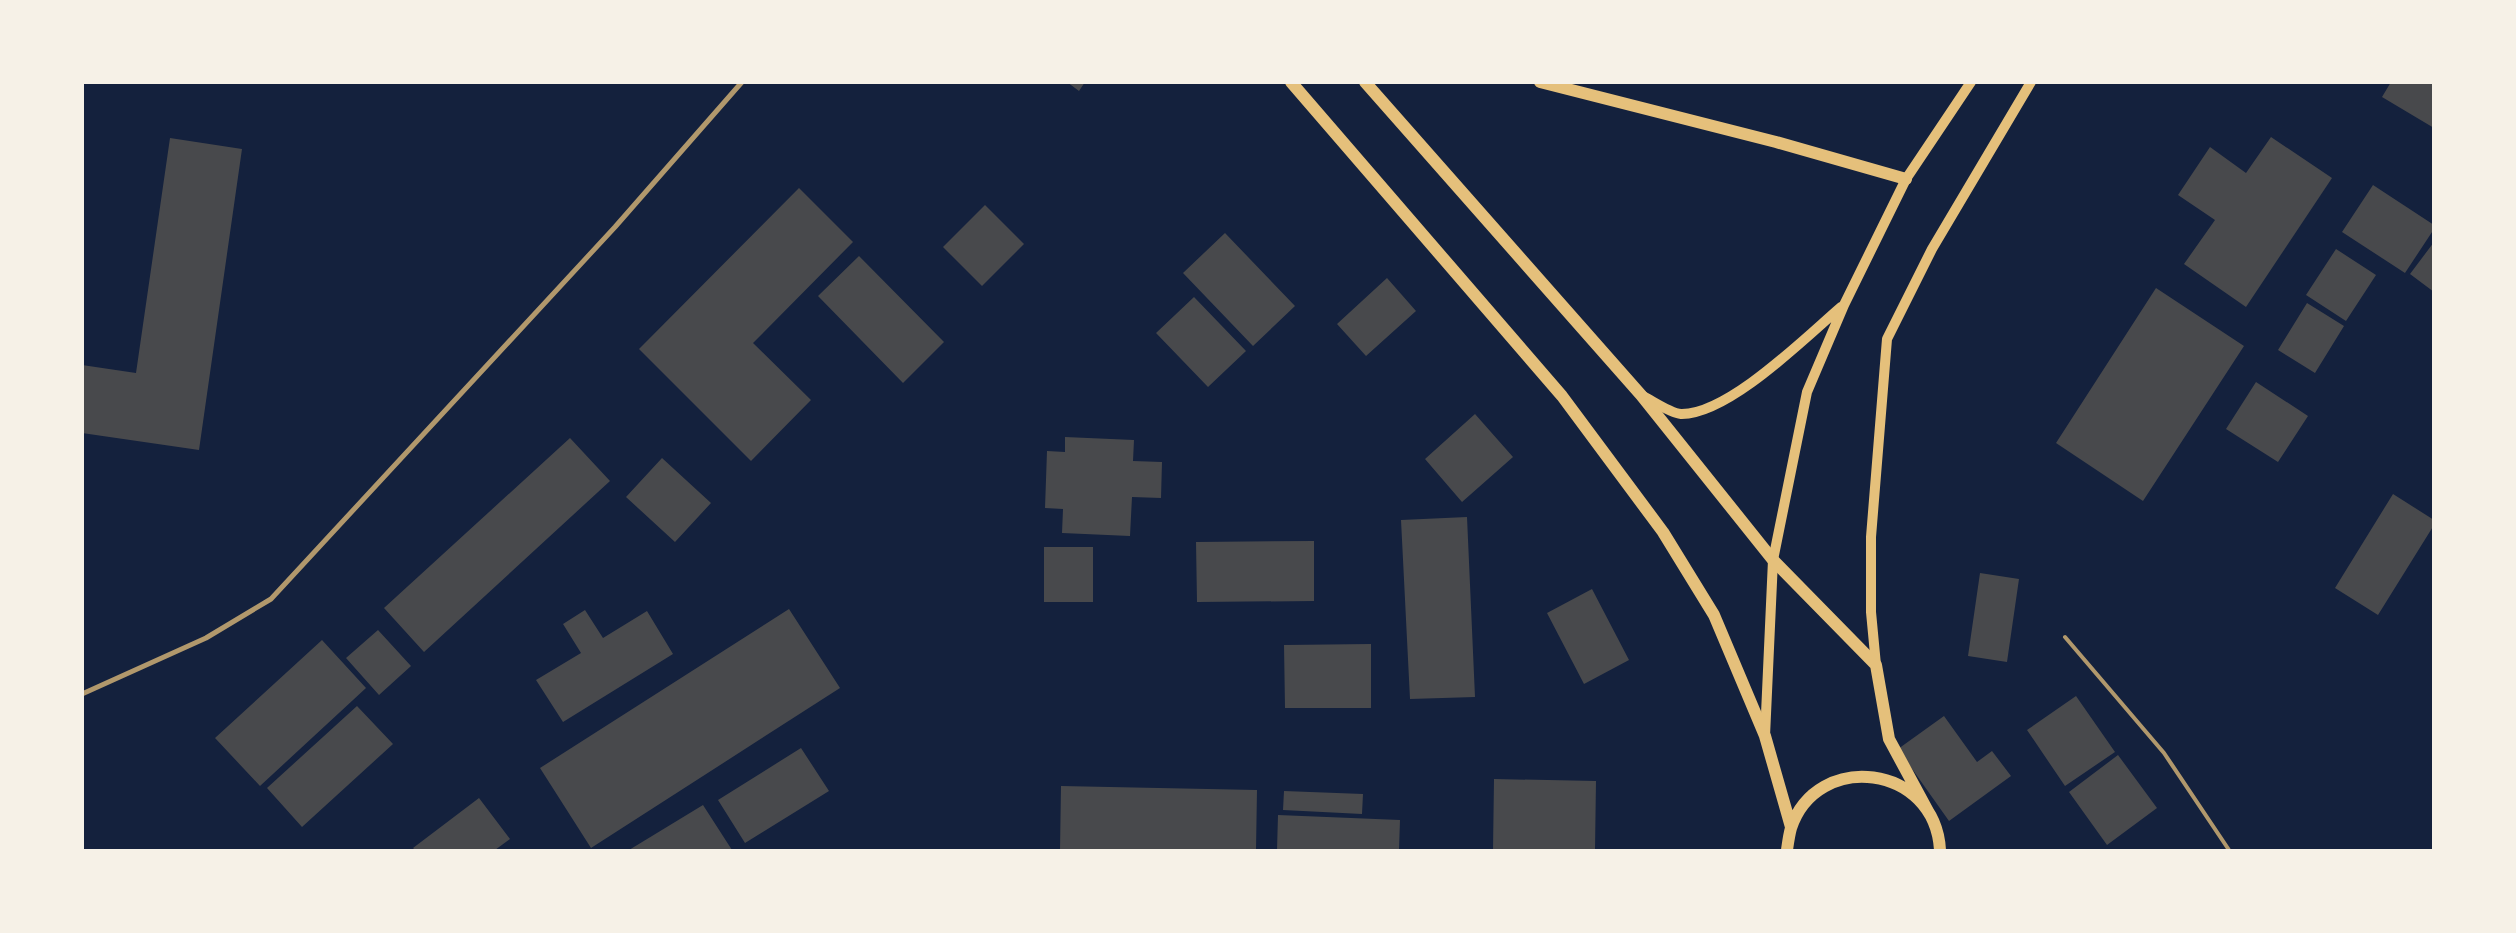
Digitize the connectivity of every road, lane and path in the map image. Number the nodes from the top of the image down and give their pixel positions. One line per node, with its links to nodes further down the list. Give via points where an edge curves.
1 (742, 82): 13 (street, via 615,227 272,599 206,638)
2 (1292, 82): 14 (main road, via 1562,396 1663,532 1714,615)
3 (1365, 82): 9 (main road)
4 (1540, 82): 7 (main road)
5 (1971, 82): 7 (main road)
6 (2031, 82): 12 (main road, via 1932,249 1887,339 1871,537 1870,612)
7 (1906, 179): 8 (main road)
8 (1844, 305): 9 (main road, via 1756,380 1712,408 1680,414); 10 (main road, via 1807,392)
9 (1641, 395): 10 (main road)
10 (1773, 560): 12 (main road); 14 (main road)
11 (2064, 637): 21 (lane, via 2164,753)
12 (1876, 665): 15 (main road, via 1889,739)
13 (82, 694)
14 (1766, 736): 16 (main road)
15 (1929, 813): 16 (main road, via 1919,799 1898,784 1873,776 1847,778 1823,788 1804,804); 17 (main road)
16 (1791, 827): 18 (main road)
17 (1939, 836): 19 (main road); 20 (main road)
18 (1787, 850)
19 (1940, 850)
20 (1951, 850)
21 (2229, 850)

